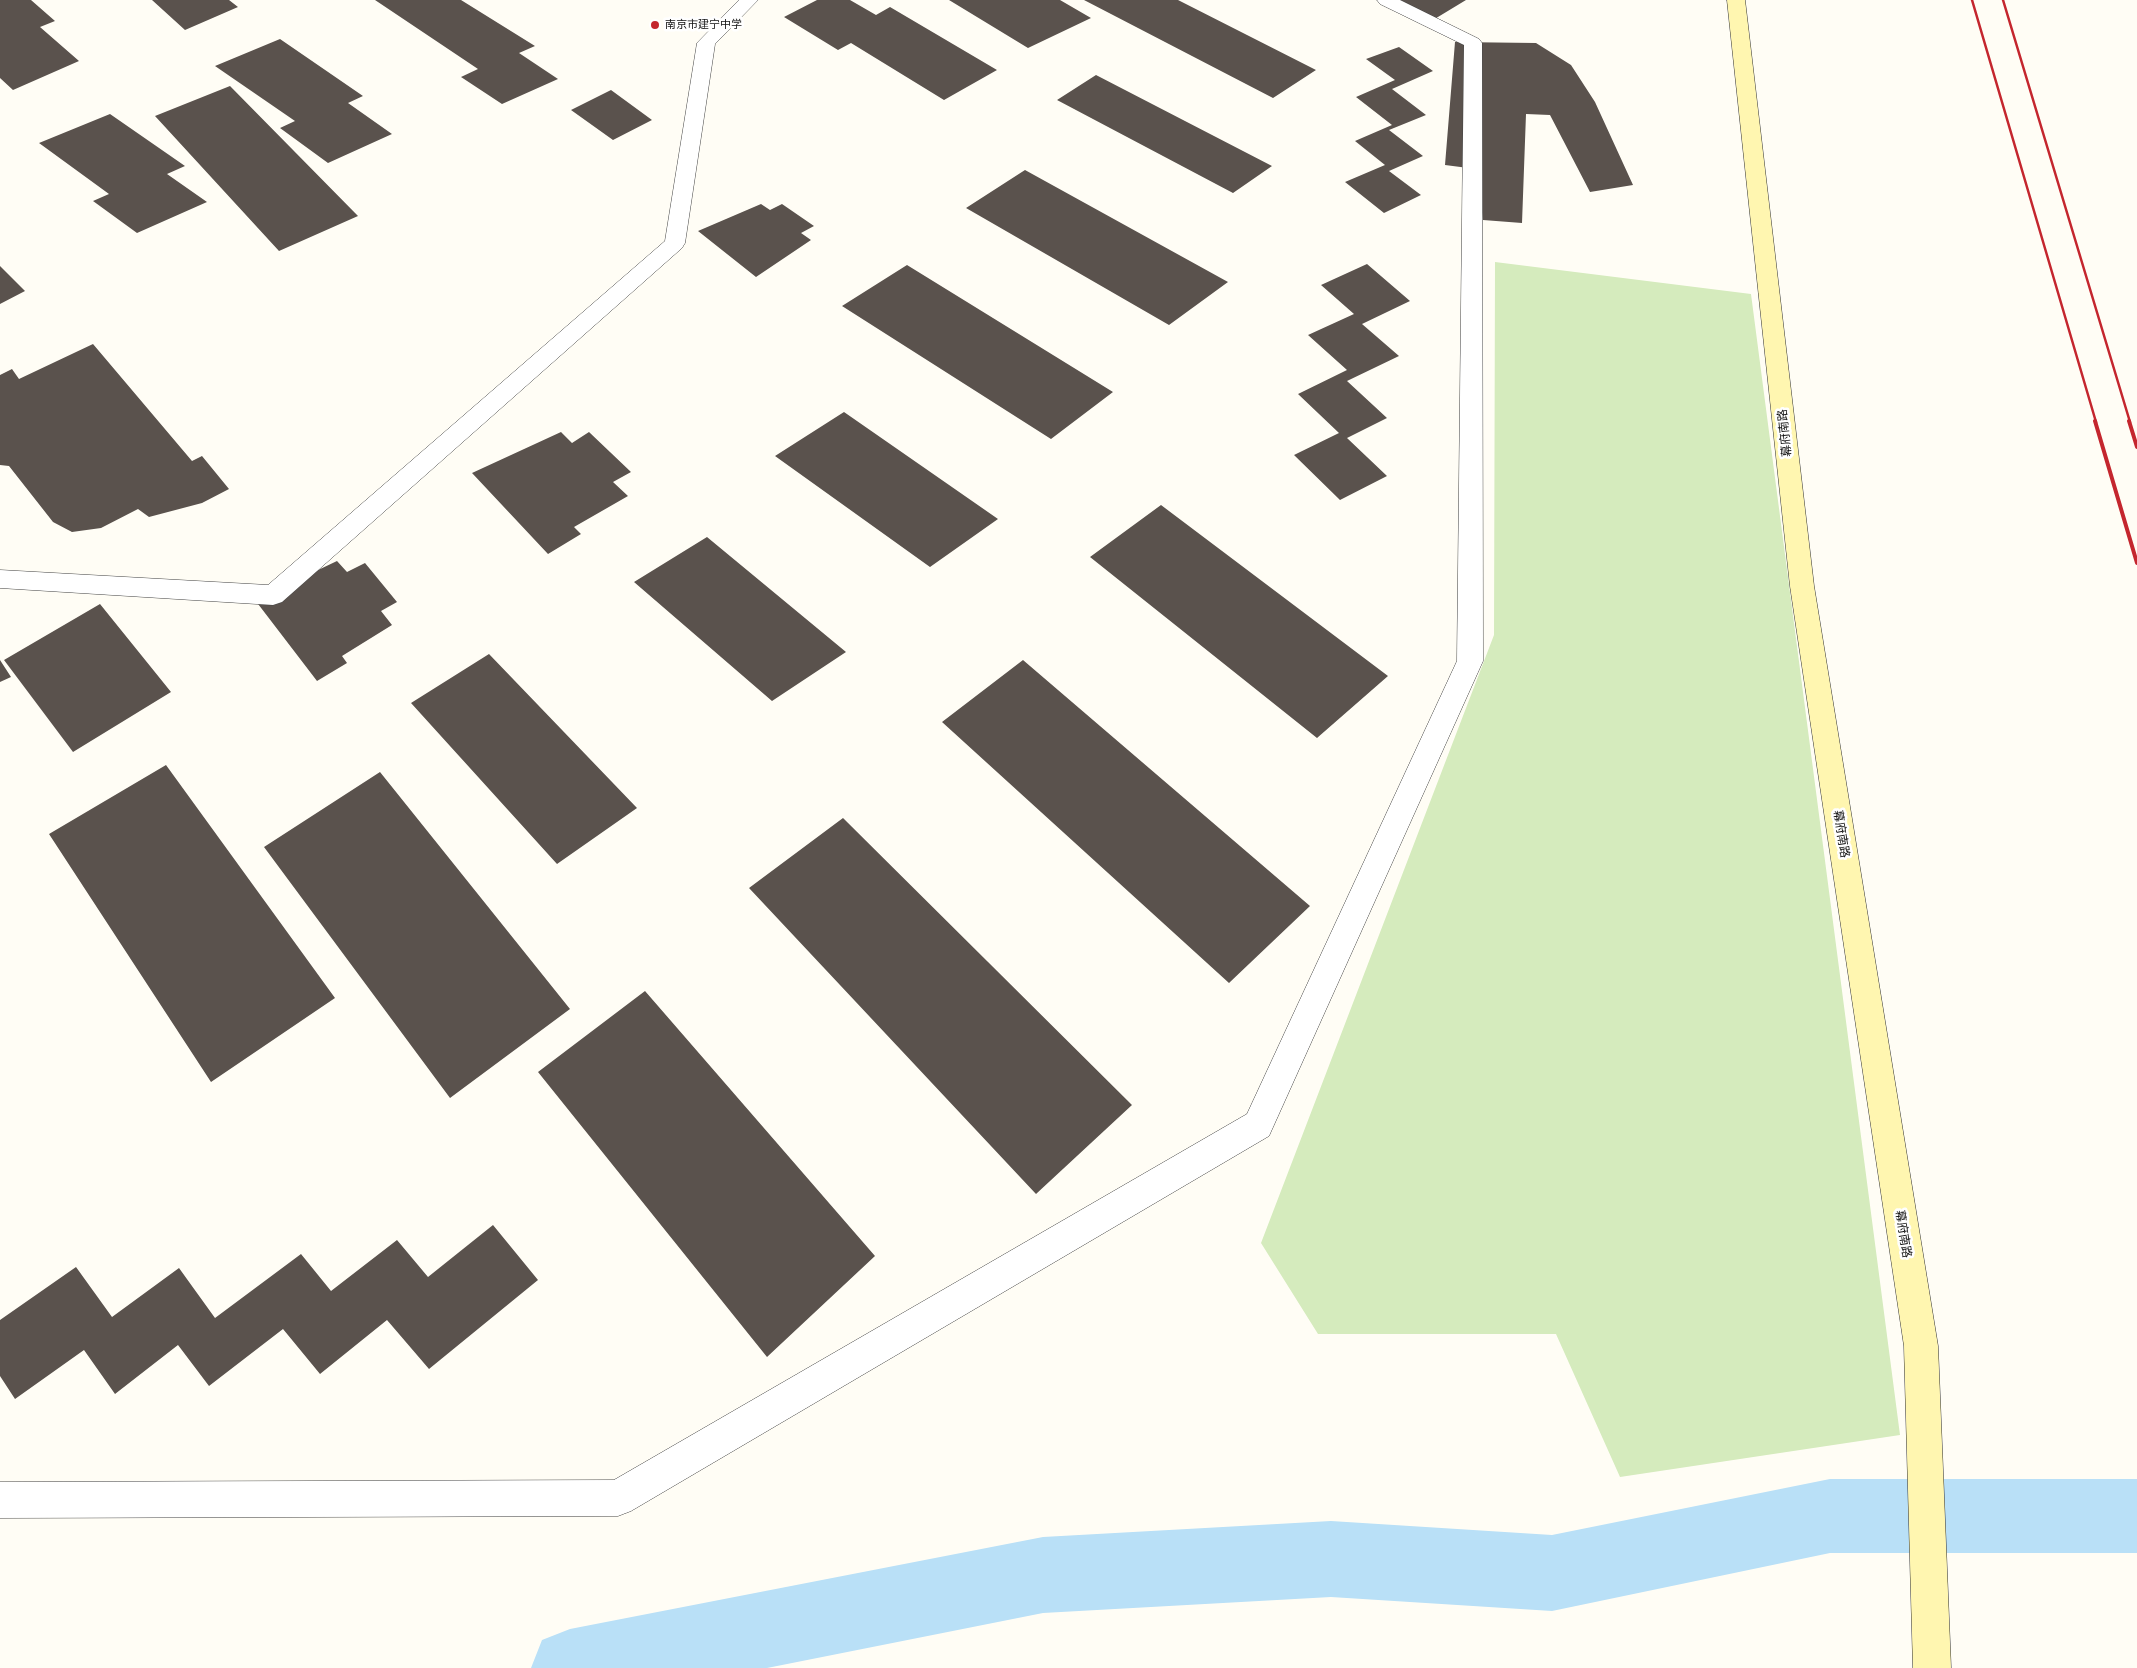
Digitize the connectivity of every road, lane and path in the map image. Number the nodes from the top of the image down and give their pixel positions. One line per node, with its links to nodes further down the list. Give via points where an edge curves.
1 (749, 0): 4 (street, via 706,43 675,243 273,595)
2 (1386, 0): 5 (street, via 1474,43 1470,661 1258,1125 618,1498)
3 (1736, 0): 6 (street, 幕府南路, via 1802,586 1921,1346)
4 (0, 579)
5 (0, 1500)
6 (1932, 1668)

